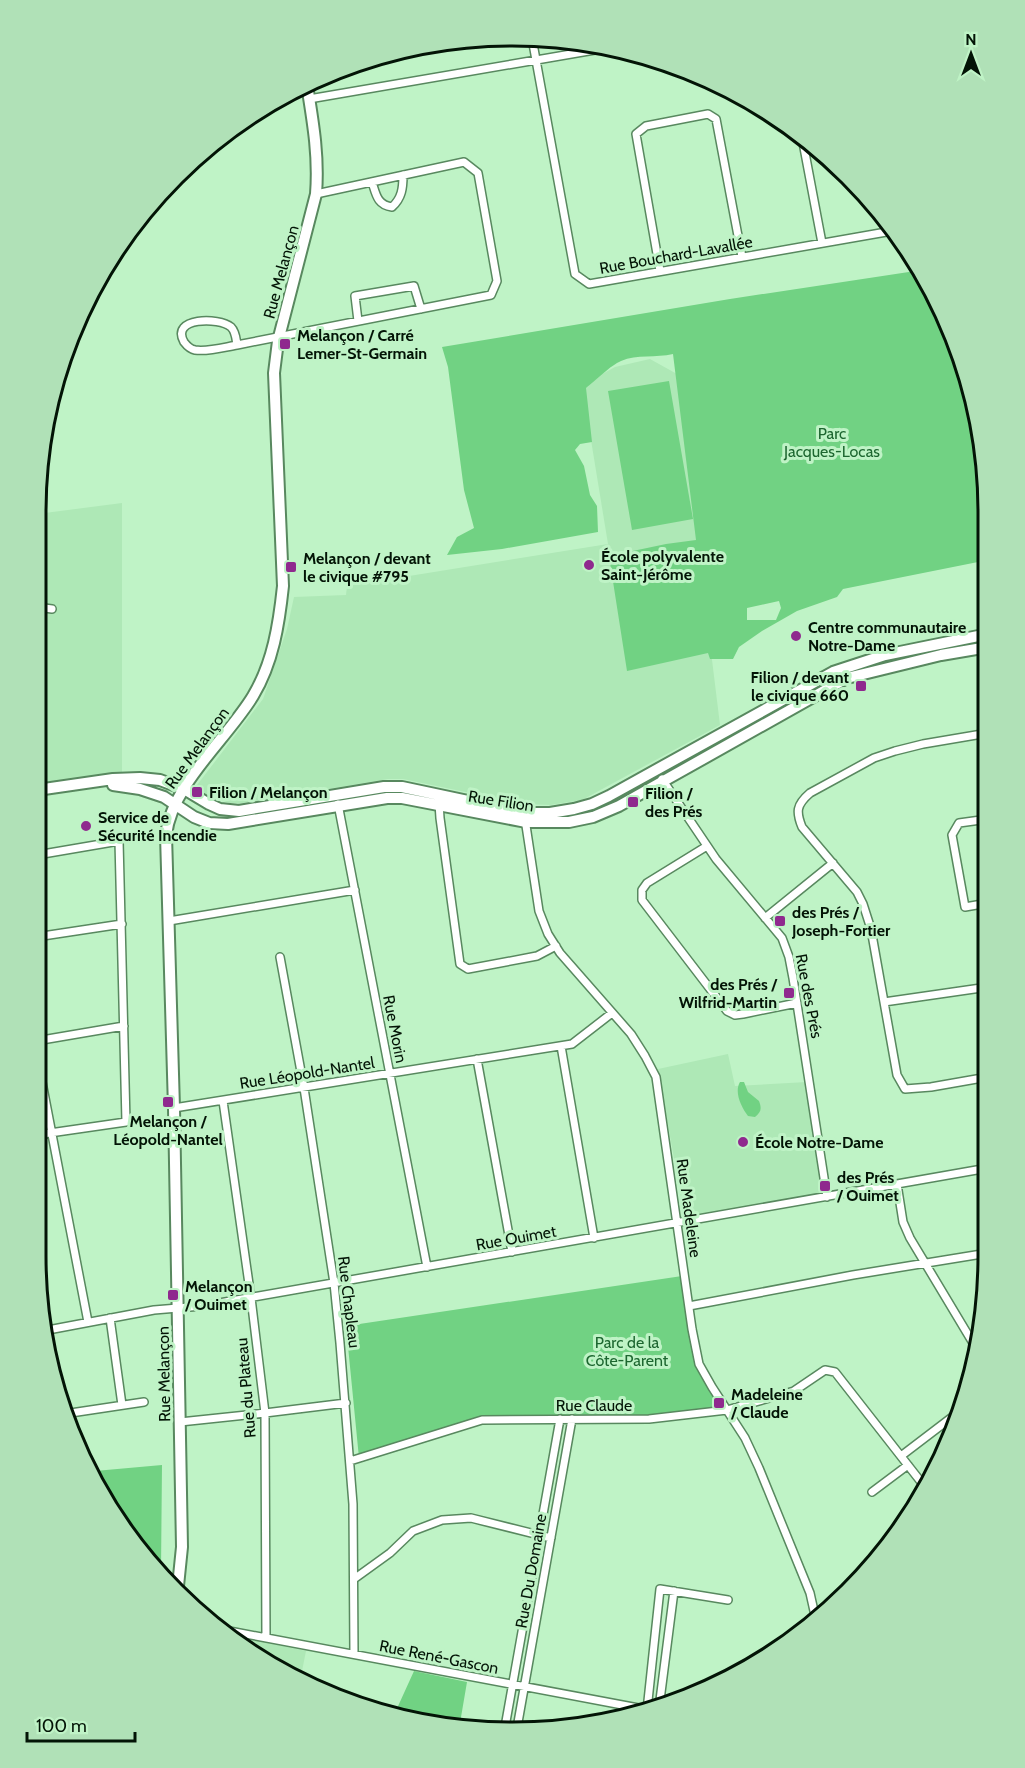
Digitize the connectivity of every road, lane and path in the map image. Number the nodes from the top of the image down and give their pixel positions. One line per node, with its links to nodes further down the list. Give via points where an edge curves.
1 (534, 47): 3 (street, Rue Bouchard-Lavallée)
2 (584, 52): 3 (street)
3 (536, 60): 5 (street); 13 (street, Rue Bouchard-Lavallée, via 575,274 589,284)
4 (308, 94): 5 (street, Rue Melançon)
5 (309, 99): 9 (street, Rue Melançon, via 317,148)
6 (804, 150): 11 (street)
7 (403, 175): 8 (street); 8 (street, via 399,201 392,207 383,206); 14 (street, via 464,162 478,173 497,281 491,295)
8 (372, 182): 9 (street)
9 (316, 194): 16 (street, Rue Melançon)
10 (884, 232): 11 (street, Rue Bouchard-Lavallée)
11 (822, 243): 12 (street, Rue Bouchard-Lavallée)
12 (742, 257): 13 (street, Rue Bouchard-Lavallée); 13 (street, via 716,118 708,114 646,126 636,134)
13 (660, 271)
14 (420, 309): 15 (street); 15 (street, via 414,286 355,296)
15 (358, 321): 16 (street)
16 (279, 335): 17 (street); 28 (street, Rue Melançon, via 274,373 283,586 280,621 264,676 252,698)
17 (237, 345): 17 (street, via 194,350 186,346 183,328 189,323 215,320 230,327)
18 (46, 608): 19 (street)
19 (52, 609)
20 (978, 636): 22 (street, Rue Filion, via 885,655)
21 (978, 649): 22 (street, Rue Filion)
22 (845, 673): 24 (street, Rue Filion, via 834,672); 25 (street, Rue Filion)
23 (978, 735): 38 (street, via 874,758 804,798 798,807 802,827)
24 (657, 769): 25 (street, Rue des Prés); 32 (street, Rue Filion)
25 (663, 781): 33 (street, Rue Filion); 36 (street, Rue des Prés)
26 (89, 783): 27 (street, Rue Filion); 28 (street, Rue Filion, via 140,778); 31 (street, Rue Filion, via 140,789)
27 (46, 789)
28 (184, 789): 30 (street, Rue Filion, via 220,809 239,811); 31 (street, Rue Melançon)
29 (439, 800): 30 (street, Rue Filion, via 402,787 384,787); 34 (street, Rue Filion); 45 (street, via 460,964 468,969 537,956)
30 (338, 801): 31 (street, Rue Filion, via 228,824 209,823); 39 (street, Rue Morin)
31 (175, 804): 42 (street, Rue Melançon, via 167,820 166,835)
32 (592, 804): 33 (street); 34 (street, Rue Filion)
33 (596, 816): 34 (street, Rue Filion, via 569,822)
34 (525, 818): 45 (street, Rue Madeleine, via 539,911)
35 (978, 820): 40 (street, via 959,823 952,835 964,907)
36 (707, 846): 41 (street, Rue des Prés); 49 (street, via 647,883 642,900 727,1011 735,1015)
37 (46, 853): 43 (street, via 119,841)
38 (834, 863): 41 (street); 48 (street, via 863,904)
39 (355, 890): 42 (street); 55 (street, Rue Morin)
40 (978, 905)
41 (765, 918): 49 (street, Rue des Prés, via 782,939 789,957)
42 (169, 921): 60 (street, Rue Melançon)
43 (122, 924): 44 (street); 51 (street)
44 (46, 935)
45 (556, 946): 50 (street, Rue Madeleine)
46 (280, 957): 57 (street, Rue Chapleau)
47 (978, 988): 48 (street)
48 (884, 1002): 56 (street, via 897,1075 905,1089)
49 (797, 1004): 65 (street, Rue des Prés)
50 (612, 1013): 53 (street, Rue Léopold-Nantel, via 572,1044); 66 (street, Rue Madeleine, via 631,1034 656,1077)
51 (124, 1026): 52 (street); 61 (street, via 126,1122)
52 (46, 1039)
53 (561, 1046): 54 (street, Rue Léopold-Nantel); 67 (street)
54 (477, 1059): 55 (street, Rue Léopold-Nantel); 68 (street)
55 (390, 1073): 57 (street, Rue Léopold-Nantel); 71 (street, Rue Morin)
56 (978, 1079)
57 (304, 1088): 58 (street, Rue Léopold-Nantel); 72 (street, Rue Chapleau)
58 (223, 1101): 60 (street, Rue Léopold-Nantel); 73 (street, Rue du Plateau)
59 (46, 1102): 61 (street)
60 (174, 1108): 75 (street, Rue Melançon)
61 (52, 1133): 62 (street); 77 (street)
62 (46, 1134)
63 (978, 1170): 64 (street, Rue Ouimet)
64 (897, 1184): 65 (street, Rue Ouimet); 70 (street, via 903,1222)
65 (827, 1197): 66 (street, Rue Ouimet)
66 (677, 1223): 67 (street, Rue Ouimet); 74 (street, Rue Madeleine)
67 (594, 1238): 68 (street, Rue Ouimet)
68 (512, 1252): 71 (street, Rue Ouimet)
69 (978, 1255): 70 (street)
70 (926, 1263): 74 (street); 79 (street)
71 (428, 1267): 72 (street, Rue Ouimet)
72 (334, 1283): 73 (street, Rue Ouimet); 81 (street, Rue Chapleau)
73 (251, 1298): 75 (street, Rue Ouimet); 85 (street, Rue du Plateau)
74 (689, 1306): 83 (street, Rue Madeleine, via 699,1364)
75 (178, 1309): 76 (street, Rue Ouimet); 89 (street, Rue Melançon)
76 (111, 1318): 77 (street, Rue Ouimet); 82 (street)
77 (88, 1322): 78 (street, Rue Ouimet)
78 (52, 1329)
79 (971, 1340)
80 (144, 1402): 82 (street)
81 (346, 1403): 85 (street); 91 (street, Rue Chapleau)
82 (122, 1405): 84 (street)
83 (728, 1410): 87 (street, Rue Claude, via 649,1419); 90 (street, Rue Claude, via 794,1391 825,1370 835,1372); 101 (street, Rue Madeleine, via 759,1468)
84 (74, 1412)
85 (265, 1413): 89 (street); 103 (street, Rue du Plateau)
86 (560, 1419): 87 (street, Rue Claude); 91 (street, Rue Claude, via 482,1420); 95 (street, Rue Du Domaine)
87 (572, 1419): 96 (street, Rue Du Domaine)
88 (948, 1420): 90 (street)
89 (180, 1422): 98 (street, Rue Melançon, via 182,1547)
90 (901, 1456): 92 (street)
91 (350, 1461): 97 (street, Rue Chapleau)
92 (908, 1465): 93 (street); 94 (street)
93 (920, 1481)
94 (872, 1492)
95 (539, 1535): 96 (street); 97 (street, via 471,1518 441,1520 413,1532); 105 (street, Rue Du Domaine)
96 (551, 1538): 106 (street, Rue Du Domaine)
97 (354, 1579): 104 (street, Rue Chapleau)
98 (179, 1580)
99 (674, 1591): 100 (street); 107 (street); 108 (street, via 660,1589)
100 (728, 1600)
101 (814, 1611)
102 (240, 1633): 103 (street, Rue René-Gascon)
103 (266, 1638): 104 (street, Rue René-Gascon)
104 (354, 1654): 105 (street, Rue René-Gascon)
105 (512, 1685): 106 (street, Rue René-Gascon); 110 (street, Rue Du Domaine)
106 (525, 1687): 109 (street, Rue René-Gascon); 111 (street, Rue Du Domaine)
107 (660, 1698)
108 (649, 1701)
109 (630, 1707)
110 (506, 1722)
111 (518, 1722)

